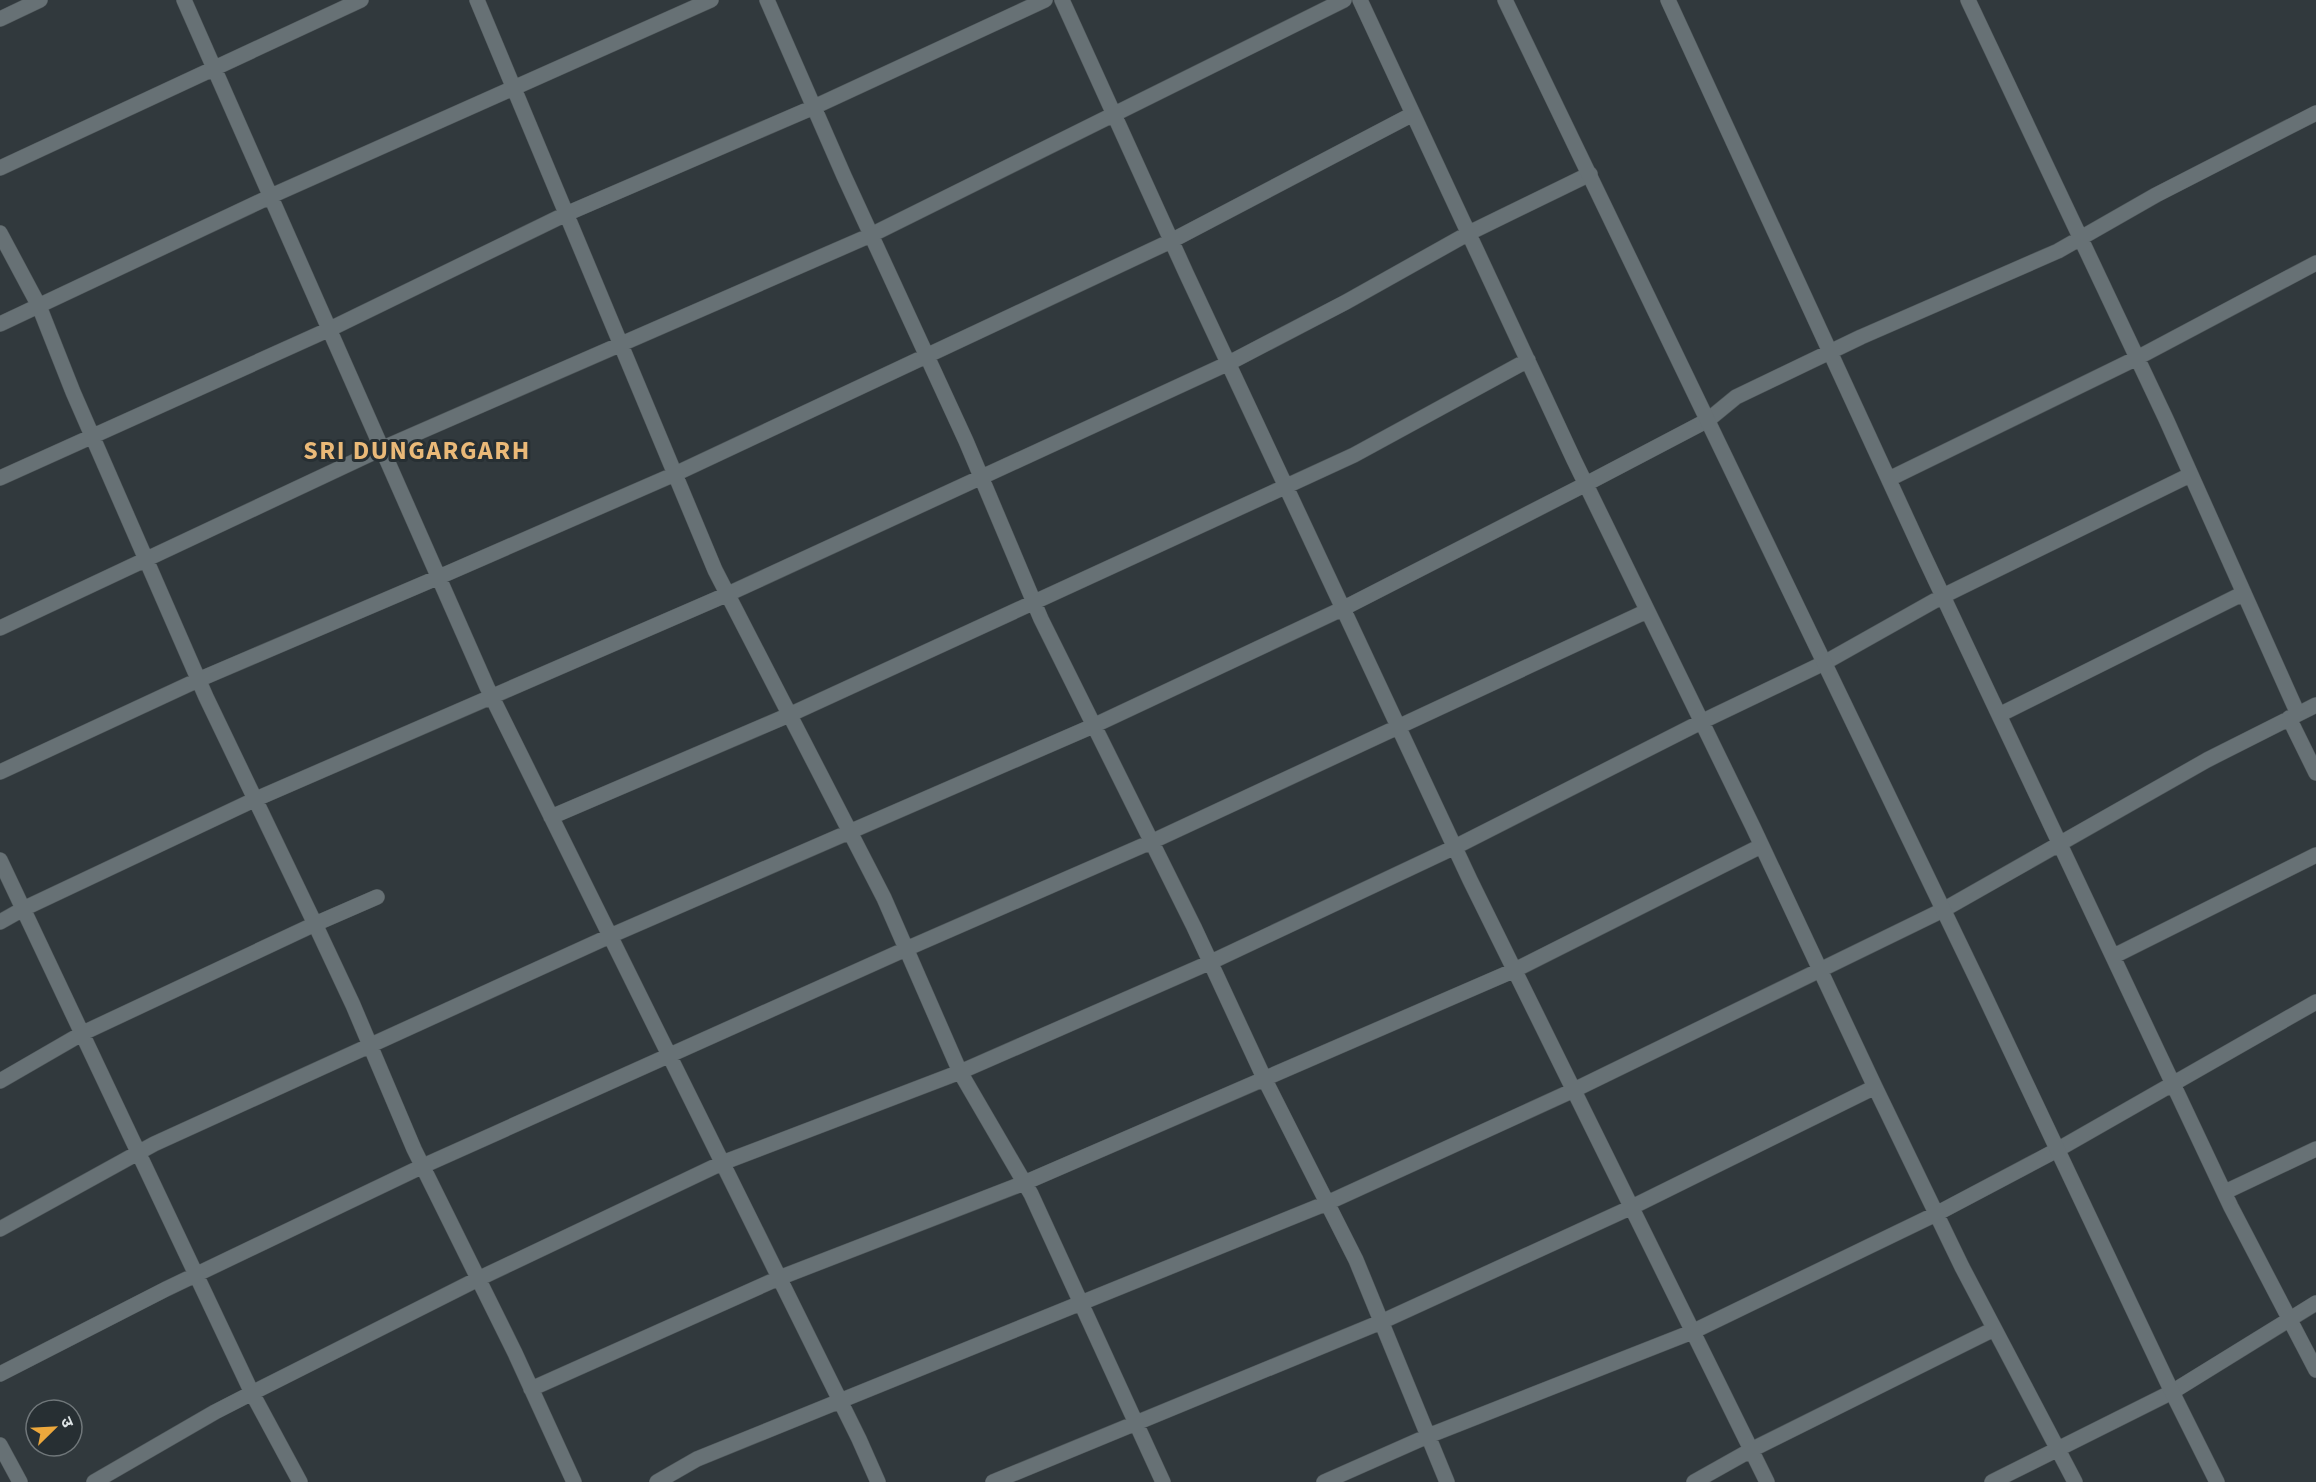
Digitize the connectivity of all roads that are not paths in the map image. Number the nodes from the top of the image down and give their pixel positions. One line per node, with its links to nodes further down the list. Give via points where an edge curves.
1 (40, 0): 14 (street)
2 (184, 0): 15 (street)
3 (361, 0): 15 (street)
4 (477, 0): 16 (street)
5 (711, 0): 16 (street)
6 (767, 0): 17 (street)
7 (1045, 0): 17 (street)
8 (1062, 0): 20 (street)
9 (1344, 0): 20 (street)
10 (1360, 0): 19 (street)
11 (1505, 0): 22 (street)
12 (1668, 0): 35 (street)
13 (1968, 0): 28 (street)
14 (0, 19)
15 (215, 68): 21 (street); 23 (street)
16 (514, 88): 23 (street); 24 (street)
17 (814, 106): 24 (street); 27 (street)
18 (2316, 112): 28 (street)
19 (1413, 114): 26 (street); 29 (street)
20 (1114, 115): 27 (street); 29 (street)
21 (0, 168)
22 (1590, 174): 26 (street); 40 (street)
23 (271, 196): 31 (street); 33 (street)
24 (566, 214): 33 (street); 34 (street)
25 (0, 233): 31 (street)
26 (1469, 233): 38 (street); 39 (street)
27 (871, 234): 34 (street); 36 (street)
28 (2080, 238): 35 (street); 37 (street)
29 (1171, 241): 36 (street); 39 (street)
30 (2316, 263): 37 (street)
31 (39, 306): 32 (street); 41 (street)
32 (0, 324)
33 (330, 329): 41 (street); 42 (street)
34 (621, 344): 42 (street); 43 (street)
35 (1831, 351): 40 (street, via 1736,397); 47 (street)
36 (927, 355): 43 (street); 45 (street)
37 (2137, 358): 44 (street); 47 (street)
38 (1528, 360): 48 (street); 49 (street, via 1354,455)
39 (1229, 363): 45 (street); 49 (street)
40 (1708, 420): 48 (street); 59 (street)
41 (92, 436): 46 (street); 50 (street)
42 (383, 448): 50 (street); 51 (street)
43 (675, 474): 51 (street); 53 (street)
44 (2190, 474): 52 (street); 54 (street)
45 (981, 477): 53 (street); 55 (street)
46 (0, 478)
47 (1889, 478): 54 (street)
48 (1586, 484): 56 (street); 57 (street)
49 (1287, 485): 55 (street); 56 (street)
50 (145, 559): 58 (street); 60 (street)
51 (439, 578): 60 (street); 61 (street)
52 (2244, 593): 64 (street); 65 (street)
53 (728, 594): 61 (street); 63 (street)
54 (1943, 596): 59 (street); 64 (street)
55 (1034, 603): 63 (street); 67 (street)
56 (1344, 608): 67 (street); 68 (street)
57 (1647, 611): 66 (street); 68 (street)
58 (0, 628)
59 (1824, 663): 66 (street); 82 (street)
60 (198, 680): 69 (street); 71 (street)
61 (492, 696): 71 (street); 72 (street)
62 (2316, 705): 65 (street)
63 (789, 715): 72 (street); 73 (street)
64 (1999, 715): 75 (street)
65 (2294, 716): 70 (street); 75 (street, via 2207,760)
66 (1701, 722): 76 (street); 77 (street)
67 (1093, 726): 73 (street); 74 (street)
68 (1399, 727): 74 (street); 77 (street)
69 (0, 772)
70 (2316, 773)
71 (256, 799): 81 (street); 84 (street)
72 (551, 817): 85 (street)
73 (850, 832): 85 (street); 86 (street)
74 (1151, 842): 86 (street); 88 (street)
75 (2060, 844): 82 (street); 87 (street)
76 (1761, 846): 89 (street); 90 (street)
77 (1455, 848): 88 (street); 89 (street)
78 (2316, 855): 87 (street)
79 (0, 860): 81 (street)
80 (378, 897): 84 (street)
81 (23, 909): 83 (street); 92 (street)
82 (1943, 910): 90 (street); 102 (street)
83 (0, 922)
84 (315, 924): 92 (street); 93 (street)
85 (610, 936): 93 (street); 94 (street)
86 (906, 949): 94 (street); 95 (street)
87 (2114, 956): 98 (street)
88 (1211, 962): 95 (street); 96 (street)
89 (1515, 970): 96 (street); 100 (street)
90 (1820, 970): 99 (street); 100 (street)
91 (2316, 1002): 98 (street)
92 (82, 1034): 97 (street); 103 (street)
93 (371, 1047): 103 (street); 105 (street)
94 (670, 1056): 104 (street); 105 (street)
95 (960, 1072): 104 (street); 106 (street)
96 (1265, 1080): 106 (street); 108 (street)
97 (0, 1081)
98 (2174, 1084): 102 (street); 107 (street)
99 (1875, 1087): 109 (street); 110 (street)
100 (1574, 1090): 108 (street); 109 (street)
101 (2316, 1149): 107 (street)
102 (2057, 1150): 110 (street); 124 (street)
103 (139, 1153): 111 (street); 112 (street)
104 (722, 1163): 113 (street); 114 (street)
105 (423, 1166): 112 (street); 114 (street)
106 (1024, 1183): 113 (street); 116 (street)
107 (2225, 1192): 117 (street)
108 (1328, 1203): 116 (street); 118 (street)
109 (1632, 1207): 118 (street); 120 (street)
110 (1936, 1214): 119 (street); 120 (street)
111 (0, 1229)
112 (196, 1275): 122 (street); 125 (street)
113 (779, 1278): 123 (street); 126 (street)
114 (478, 1279): 123 (street); 125 (street)
115 (2316, 1303): 117 (street)
116 (1081, 1304): 126 (street); 127 (street)
117 (2290, 1319): 121 (street); 124 (street)
118 (1382, 1322): 127 (street); 128 (street)
119 (1994, 1329): 130 (street); 131 (street)
120 (1692, 1332): 128 (street); 130 (street)
121 (2316, 1370)
122 (0, 1374)
123 (531, 1389): 135 (street)
124 (2172, 1392): 131 (street); 146 (street)
125 (252, 1393): 133 (street); 134 (street)
126 (840, 1400): 136 (street, via 697,1459); 137 (street)
127 (1135, 1423): 138 (street); 139 (street)
128 (1428, 1436): 140 (street); 141 (street)
129 (0, 1445): 132 (street)
130 (1750, 1450): 142 (street); 143 (street)
131 (2058, 1450): 144 (street); 145 (street)
132 (20, 1482)
133 (94, 1482)
134 (300, 1482)
135 (573, 1482)
136 (657, 1482)
137 (878, 1482)
138 (993, 1482)
139 (1163, 1482)
140 (1324, 1482)
141 (1447, 1482)
142 (1694, 1482)
143 (1767, 1482)
144 (1992, 1482)
145 (2075, 1482)
146 (2217, 1482)

